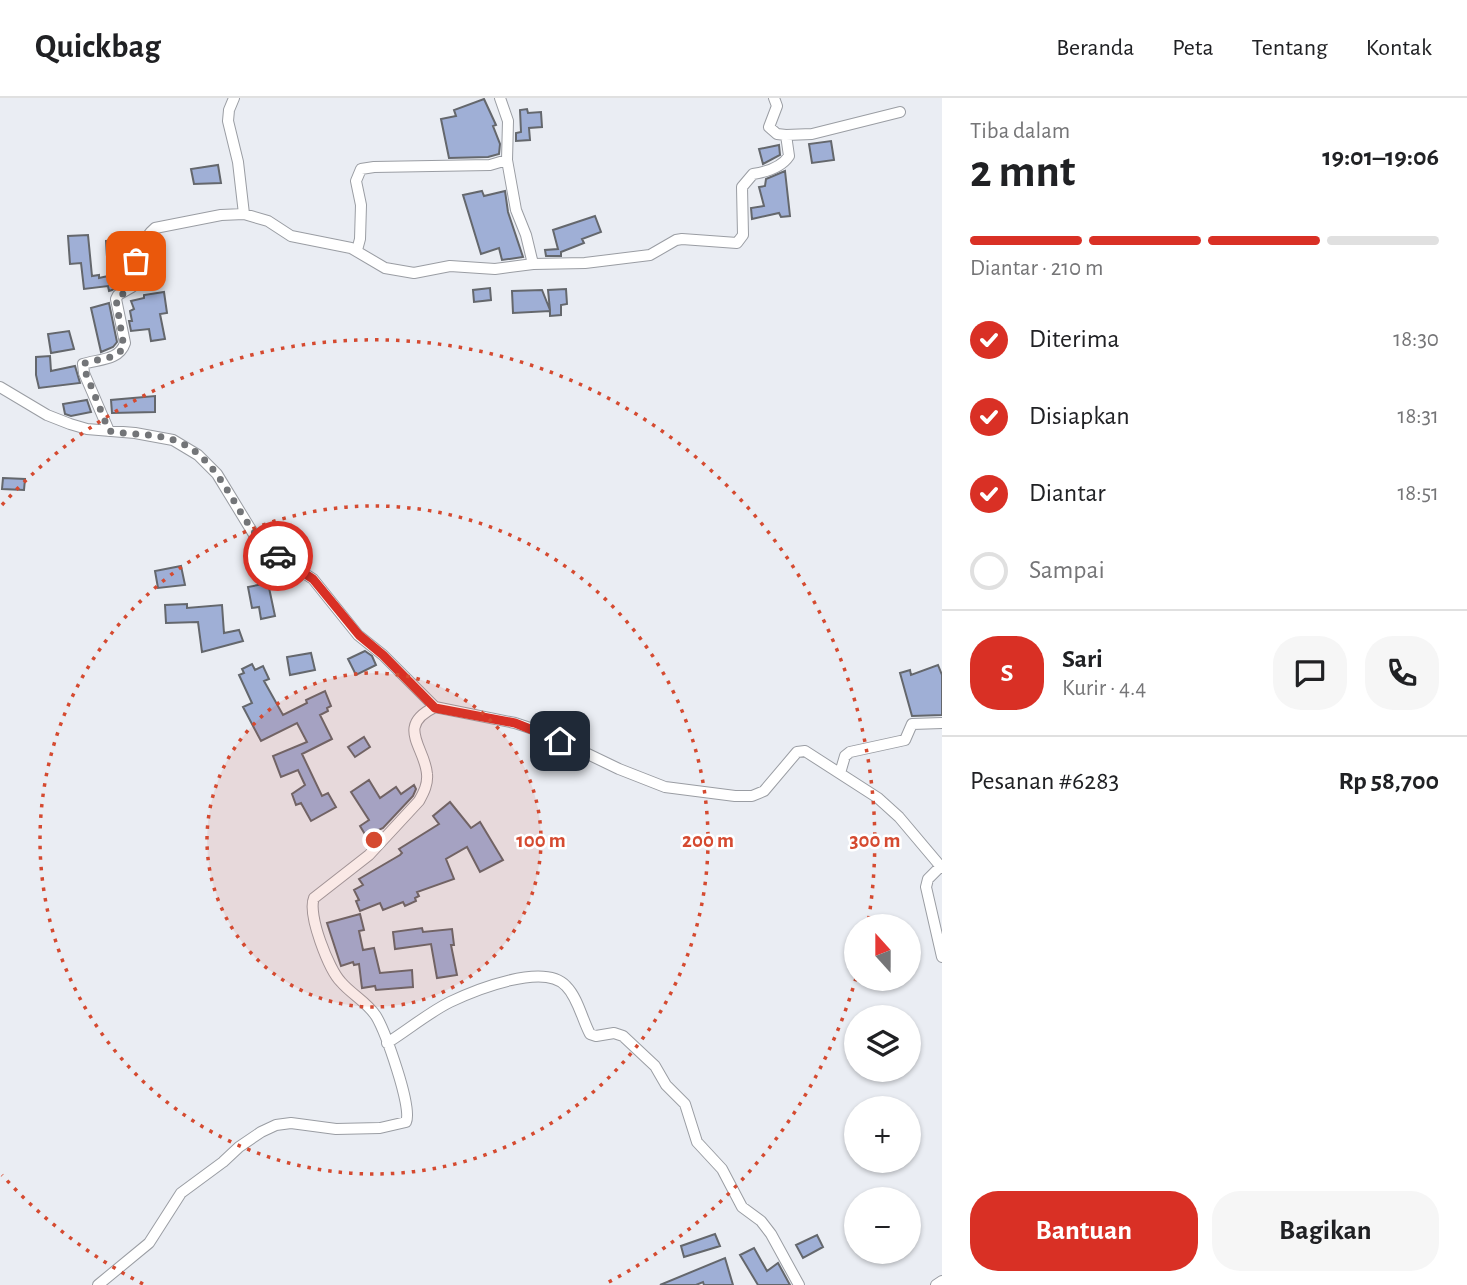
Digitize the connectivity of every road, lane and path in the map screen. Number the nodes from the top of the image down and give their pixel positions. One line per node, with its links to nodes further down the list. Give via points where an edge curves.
1 (234, 98): 7 (street, via 228,121)
2 (500, 98): 6 (street, via 508,121)
3 (774, 98): 5 (street, via 777,106 769,127)
4 (900, 112): 5 (street, via 812,134)
5 (786, 135): 9 (street, via 787,160 764,173 752,174 742,187 743,234 737,243 682,239 650,255)
6 (507, 160): 8 (street, via 361,169 356,177 361,205); 9 (street)
7 (244, 214): 8 (street, via 268,221 291,236); 11 (street, via 180,222 149,233 136,261 132,287 116,299 124,348 115,356 83,364)
8 (357, 250): 9 (street, via 374,263 404,272)
9 (533, 264)
10 (0, 387): 11 (street, via 47,415 87,429)
11 (109, 431): 12 (street, via 173,440 208,463 253,533 274,554 313,579 359,635)
12 (435, 708): 14 (street, via 542,732 665,787 752,796 764,791 797,752 805,751); 17 (street, via 420,716 416,725 416,743 427,775 419,801 369,855 312,902 330,965 376,1017)
13 (942, 723): 14 (street, via 912,724 905,740 850,752)
14 (840, 773): 15 (street, via 899,817)
15 (941, 867): 16 (street, via 926,887)
16 (942, 957)
17 (387, 1043): 19 (street, via 406,1099 406,1122 336,1129 291,1123 261,1132 181,1193 149,1243); 20 (street, via 460,998 528,976 559,980 569,988 590,1034 623,1036 685,1104 697,1142 722,1169 741,1207 771,1234)
18 (942, 1281): 21 (street)
19 (97, 1285)
20 (799, 1285)
21 (936, 1285)

